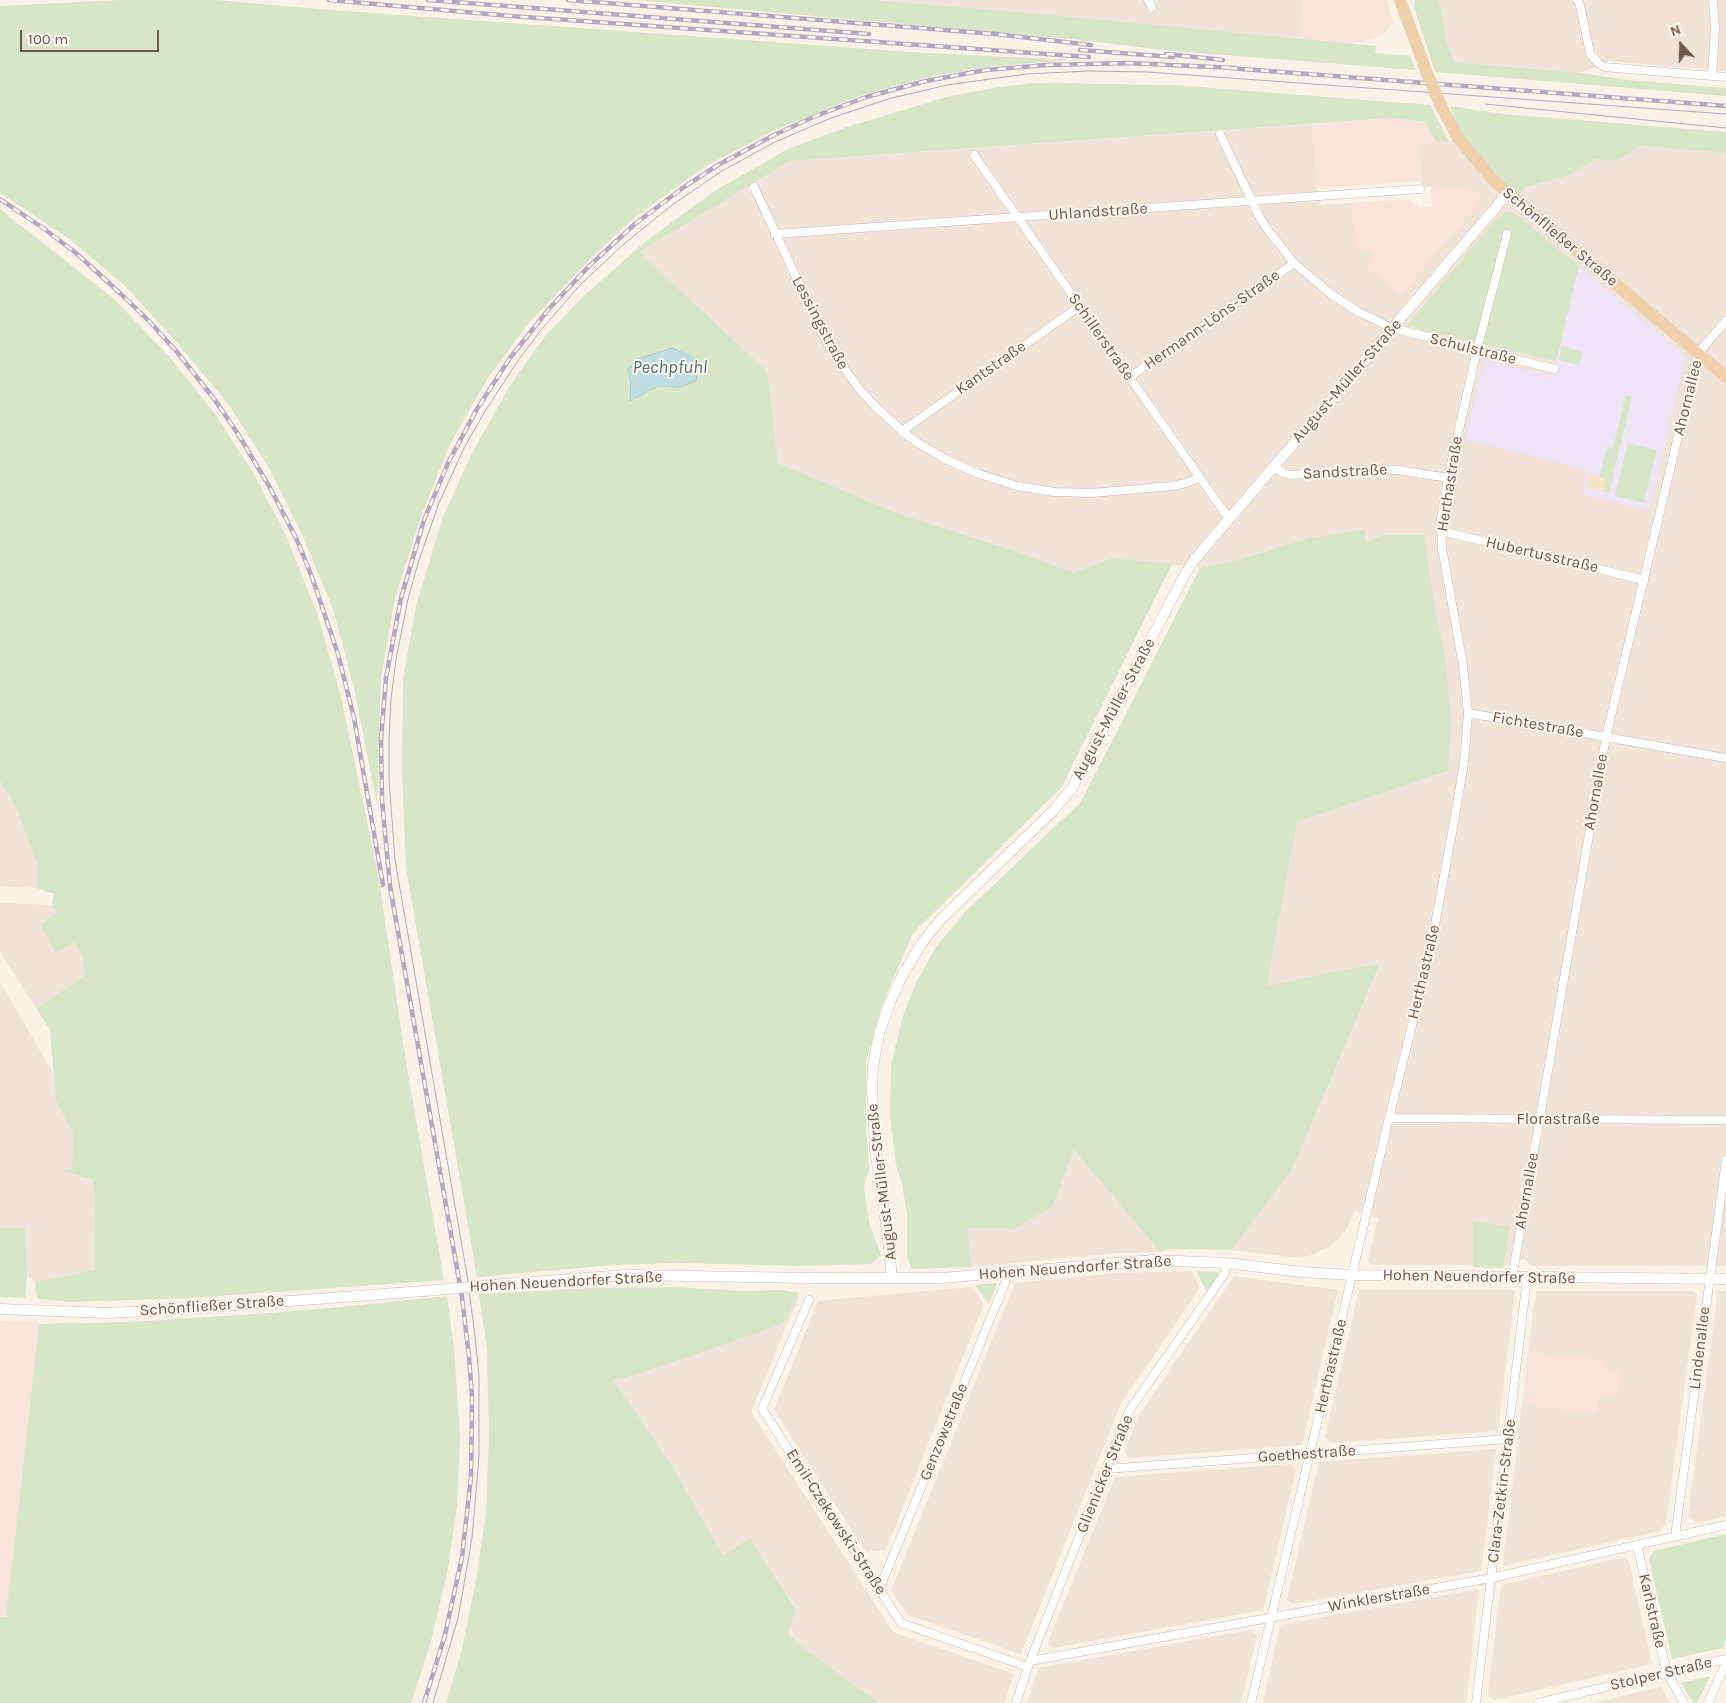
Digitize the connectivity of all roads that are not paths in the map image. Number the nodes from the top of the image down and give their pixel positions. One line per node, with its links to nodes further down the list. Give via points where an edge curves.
1 (1148, 0): 5 (street)
2 (1400, 0): 12 (main road, Schönfließer Straße, bridge, via 1450,126 1490,177)
3 (1577, 0): 6 (street, via 1590,53 1604,67)
4 (1713, 0): 6 (street)
5 (1152, 8)
6 (1712, 76): 7 (street)
7 (1726, 78)
8 (1220, 134): 13 (street, Schulstraße)
9 (974, 155): 14 (street, Schillerstraße)
10 (754, 187): 15 (street, Lessingstraße)
11 (1420, 189): 13 (street, Uhlandstraße)
12 (1508, 193): 20 (main road, August-Müller-Straße); 22 (main road, Schönfließer Straße)
13 (1252, 201): 14 (street, Uhlandstraße); 17 (street, Schulstraße, via 1268,230)
14 (1018, 217): 15 (street, Uhlandstraße); 18 (street, Schillerstraße)
15 (776, 234): 26 (street, Lessingstraße, via 834,354 860,390)
16 (1507, 234): 21 (street, Herthastraße)
17 (1294, 263): 20 (street, Schulstraße, via 1332,295); 24 (street, Hermann-Löns-Straße)
18 (1080, 306): 24 (street, Schillerstraße); 26 (street, Kantstraße)
19 (1726, 321): 22 (street, Ahornallee)
20 (1392, 328): 21 (street, Schulstraße); 27 (main road, August-Müller-Straße)
21 (1477, 350): 23 (street, Schulstraße); 29 (street, Herthastraße)
22 (1698, 353): 25 (main road, Schönfließer Straße); 32 (street, Ahornallee)
23 (1554, 369)
24 (1130, 377): 28 (street, Schillerstraße)
25 (1726, 377)
26 (902, 431): 28 (street, Lessingstraße, via 961,467 1035,490 1112,492 1180,485)
27 (1274, 466): 29 (street, Sandstraße, via 1290,475 1375,468); 30 (main road, August-Müller-Straße)
28 (1200, 477): 30 (street, Schillerstraße)
29 (1448, 478): 31 (street, Herthastraße)
30 (1229, 518): 43 (main road, August-Müller-Straße, via 1183,578 1072,788 1054,810 941,919 912,959 897,987 879,1034 872,1087 875,1148)
31 (1441, 531): 32 (street, Hubertusstraße); 33 (street, Herthastraße)
32 (1644, 580): 34 (street, Ahornallee)
33 (1468, 713): 34 (street, Fichtestraße); 36 (street, Herthastraße, via 1464,763 1429,957)
34 (1606, 737): 35 (street, Fichtestraße); 37 (street, Ahornallee)
35 (1726, 758)
36 (1390, 1118): 37 (street, Florastraße); 42 (street, Herthastraße)
37 (1540, 1118): 38 (street, Florastraße); 44 (street, Ahornallee)
38 (1726, 1120)
39 (1726, 1160): 46 (street, Lindenallee)
40 (1227, 1263): 41 (main road, Hohen Neuendorfer Straße, via 1154,1260); 42 (main road, Hohen Neuendorfer Straße); 53 (street, Glienicker Straße, via 1225,1273 1133,1404)
41 (1006, 1273): 43 (main road, Hohen Neuendorfer Straße); 58 (street, Genzowstraße, via 1005,1283)
42 (1352, 1276): 44 (main road, Hohen Neuendorfer Straße); 52 (street, Herthastraße)
43 (892, 1278): 48 (main road, Hohen Neuendorfer Straße, bridge, via 624,1275)
44 (1512, 1278): 45 (main road, Hohen Neuendorfer Straße)
45 (1527, 1278): 46 (main road, Hohen Neuendorfer Straße); 51 (street, Clara-Zetkin-Straße)
46 (1709, 1279): 47 (main road, Hohen Neuendorfer Straße); 55 (street, Lindenallee)
47 (1726, 1279)
48 (424, 1291): 50 (main road, Schönfließer Straße, via 108,1313)
49 (809, 1300): 58 (street, Emil-Czekowski-Straße, via 762,1409)
50 (0, 1309)
51 (1508, 1439): 52 (street, Goethestraße); 57 (street, Clara-Zetkin-Straße)
52 (1310, 1454): 53 (street, Goethestraße); 59 (street, Herthastraße)
53 (1106, 1469): 61 (street, Glienicker Straße)
54 (1726, 1525): 55 (street, Winklerstraße)
55 (1676, 1536): 56 (street, Winklerstraße)
56 (1637, 1545): 57 (street, Winklerstraße); 62 (street, Karlstraße)
57 (1491, 1578): 59 (street, Winklerstraße); 65 (street, Clara-Zetkin-Straße)
58 (879, 1590): 61 (street, Emil-Czekowski-Straße, via 901,1624)
59 (1271, 1618): 61 (street, Winklerstraße); 64 (street, Herthastraße)
60 (1726, 1661): 62 (street, Stolper Straße); 68 (street)
61 (1029, 1664): 63 (street, Glienicker Straße)
62 (1667, 1673): 66 (street, Stolper Straße); 67 (street, Karlstraße)
63 (1016, 1703)
64 (1251, 1703)
65 (1476, 1703)
66 (1538, 1703)
67 (1684, 1703)
68 (1708, 1703)

